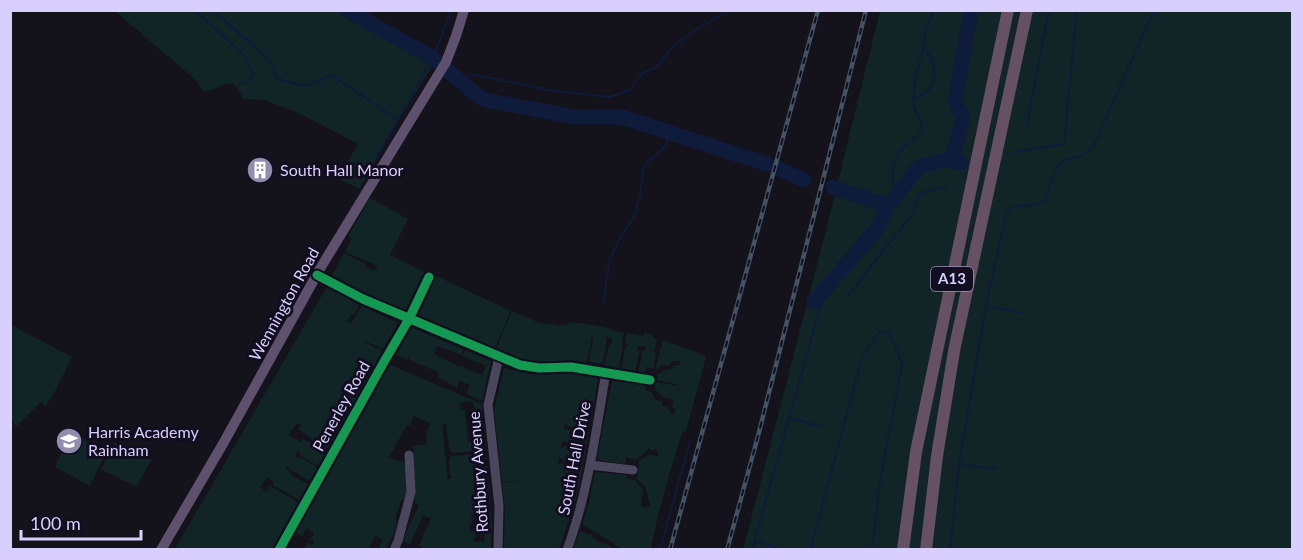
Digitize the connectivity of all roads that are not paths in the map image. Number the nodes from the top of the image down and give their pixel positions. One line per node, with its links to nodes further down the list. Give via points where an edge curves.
1 (465, 10): 4 (main road, Wennington Road, via 446,62)
2 (1008, 10): 18 (highway, A13, via 916,452)
3 (1027, 10): 19 (highway, A13, via 954,351)
4 (317, 275): 6 (street); 13 (main road, Wennington Road)
5 (429, 277): 6 (street, Penerley Road)
6 (409, 319): 7 (street); 14 (street, Penerley Road)
7 (500, 357): 8 (street, via 539,368); 16 (street, Rothbury Avenue, via 488,405 499,506)
8 (606, 372): 9 (street); 11 (street, South Hall Drive)
9 (650, 380)
10 (409, 455): 15 (street, via 411,492)
11 (590, 465): 12 (street); 17 (street, South Hall Drive)
12 (633, 470)
13 (161, 549)
14 (279, 549)
15 (394, 549)
16 (498, 549)
17 (567, 549)
18 (903, 549)
19 (926, 549)

